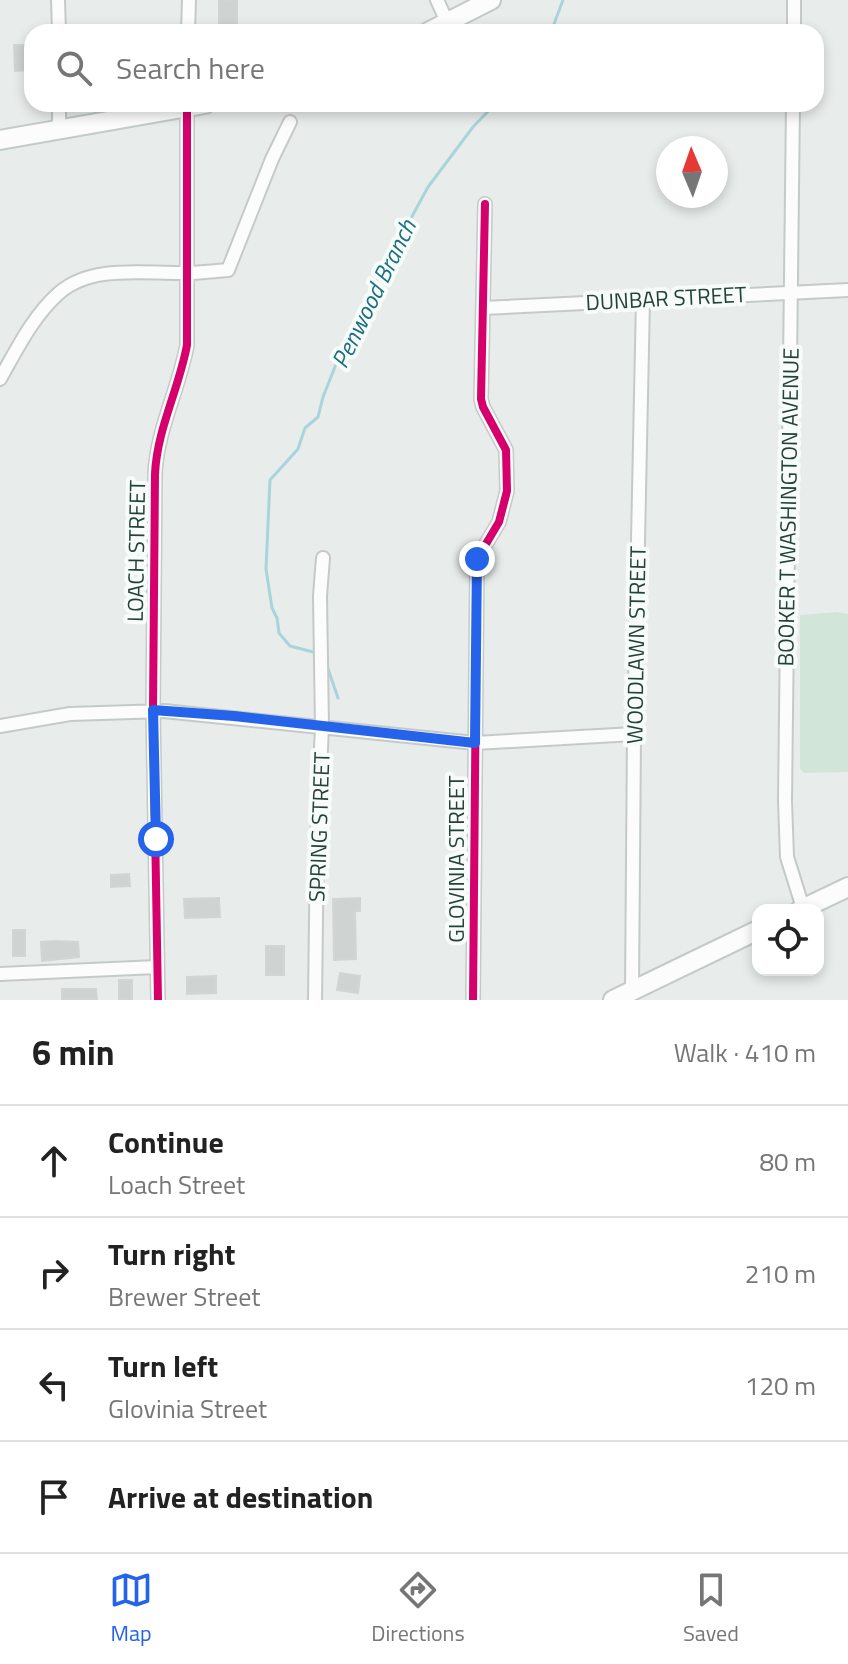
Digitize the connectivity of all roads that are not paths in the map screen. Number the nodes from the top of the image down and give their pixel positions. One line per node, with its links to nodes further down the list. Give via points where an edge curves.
1 (58, 0): 6 (street)
2 (189, 0): 7 (street)
3 (437, 0): 8 (street)
4 (491, 0): 8 (main road)
5 (794, 0): 9 (street)
6 (59, 24)
7 (188, 24)
8 (448, 24)
9 (794, 24)
10 (59, 112): 15 (street)
11 (155, 112): 15 (main road)
12 (193, 112): 18 (street, LOACH STREET)
13 (793, 112): 20 (street, BOOKER T WASHINGTON AVENUE)
14 (290, 122): 18 (street, via 228,270)
15 (59, 130): 16 (main road)
16 (0, 140)
17 (485, 204): 22 (street, GLOVINIA STREET)
18 (187, 273): 23 (street, via 87,277 61,291 32,323); 25 (street, LOACH STREET, via 183,371 155,462)
19 (848, 290): 20 (street, DUNBAR STREET)
20 (791, 292): 21 (street, DUNBAR STREET); 31 (street, BOOKER T WASHINGTON AVENUE, via 785,801 787,857)
21 (643, 299): 22 (street, DUNBAR STREET); 28 (street, WOODLAWN STREET)
22 (483, 308): 29 (street, GLOVINIA STREET, via 481,399 506,450 507,491 499,522 477,559)
23 (0, 379)
24 (323, 558): 27 (street, SPRING STREET)
25 (153, 710): 26 (street, via 70,714); 27 (street); 34 (street, LOACH STREET)
26 (0, 726)
27 (322, 727): 29 (street); 38 (street, SPRING STREET)
28 (634, 734): 29 (street); 36 (street, WOODLAWN STREET)
29 (475, 743): 39 (street, GLOVINIA STREET)
30 (848, 887): 32 (main road)
31 (800, 904)
32 (812, 904)
33 (752, 933): 36 (main road)
34 (157, 967): 35 (street); 37 (street, LOACH STREET)
35 (0, 974)
36 (632, 991): 40 (main road)
37 (158, 1000)
38 (315, 1000)
39 (473, 1000)
40 (613, 1000)

